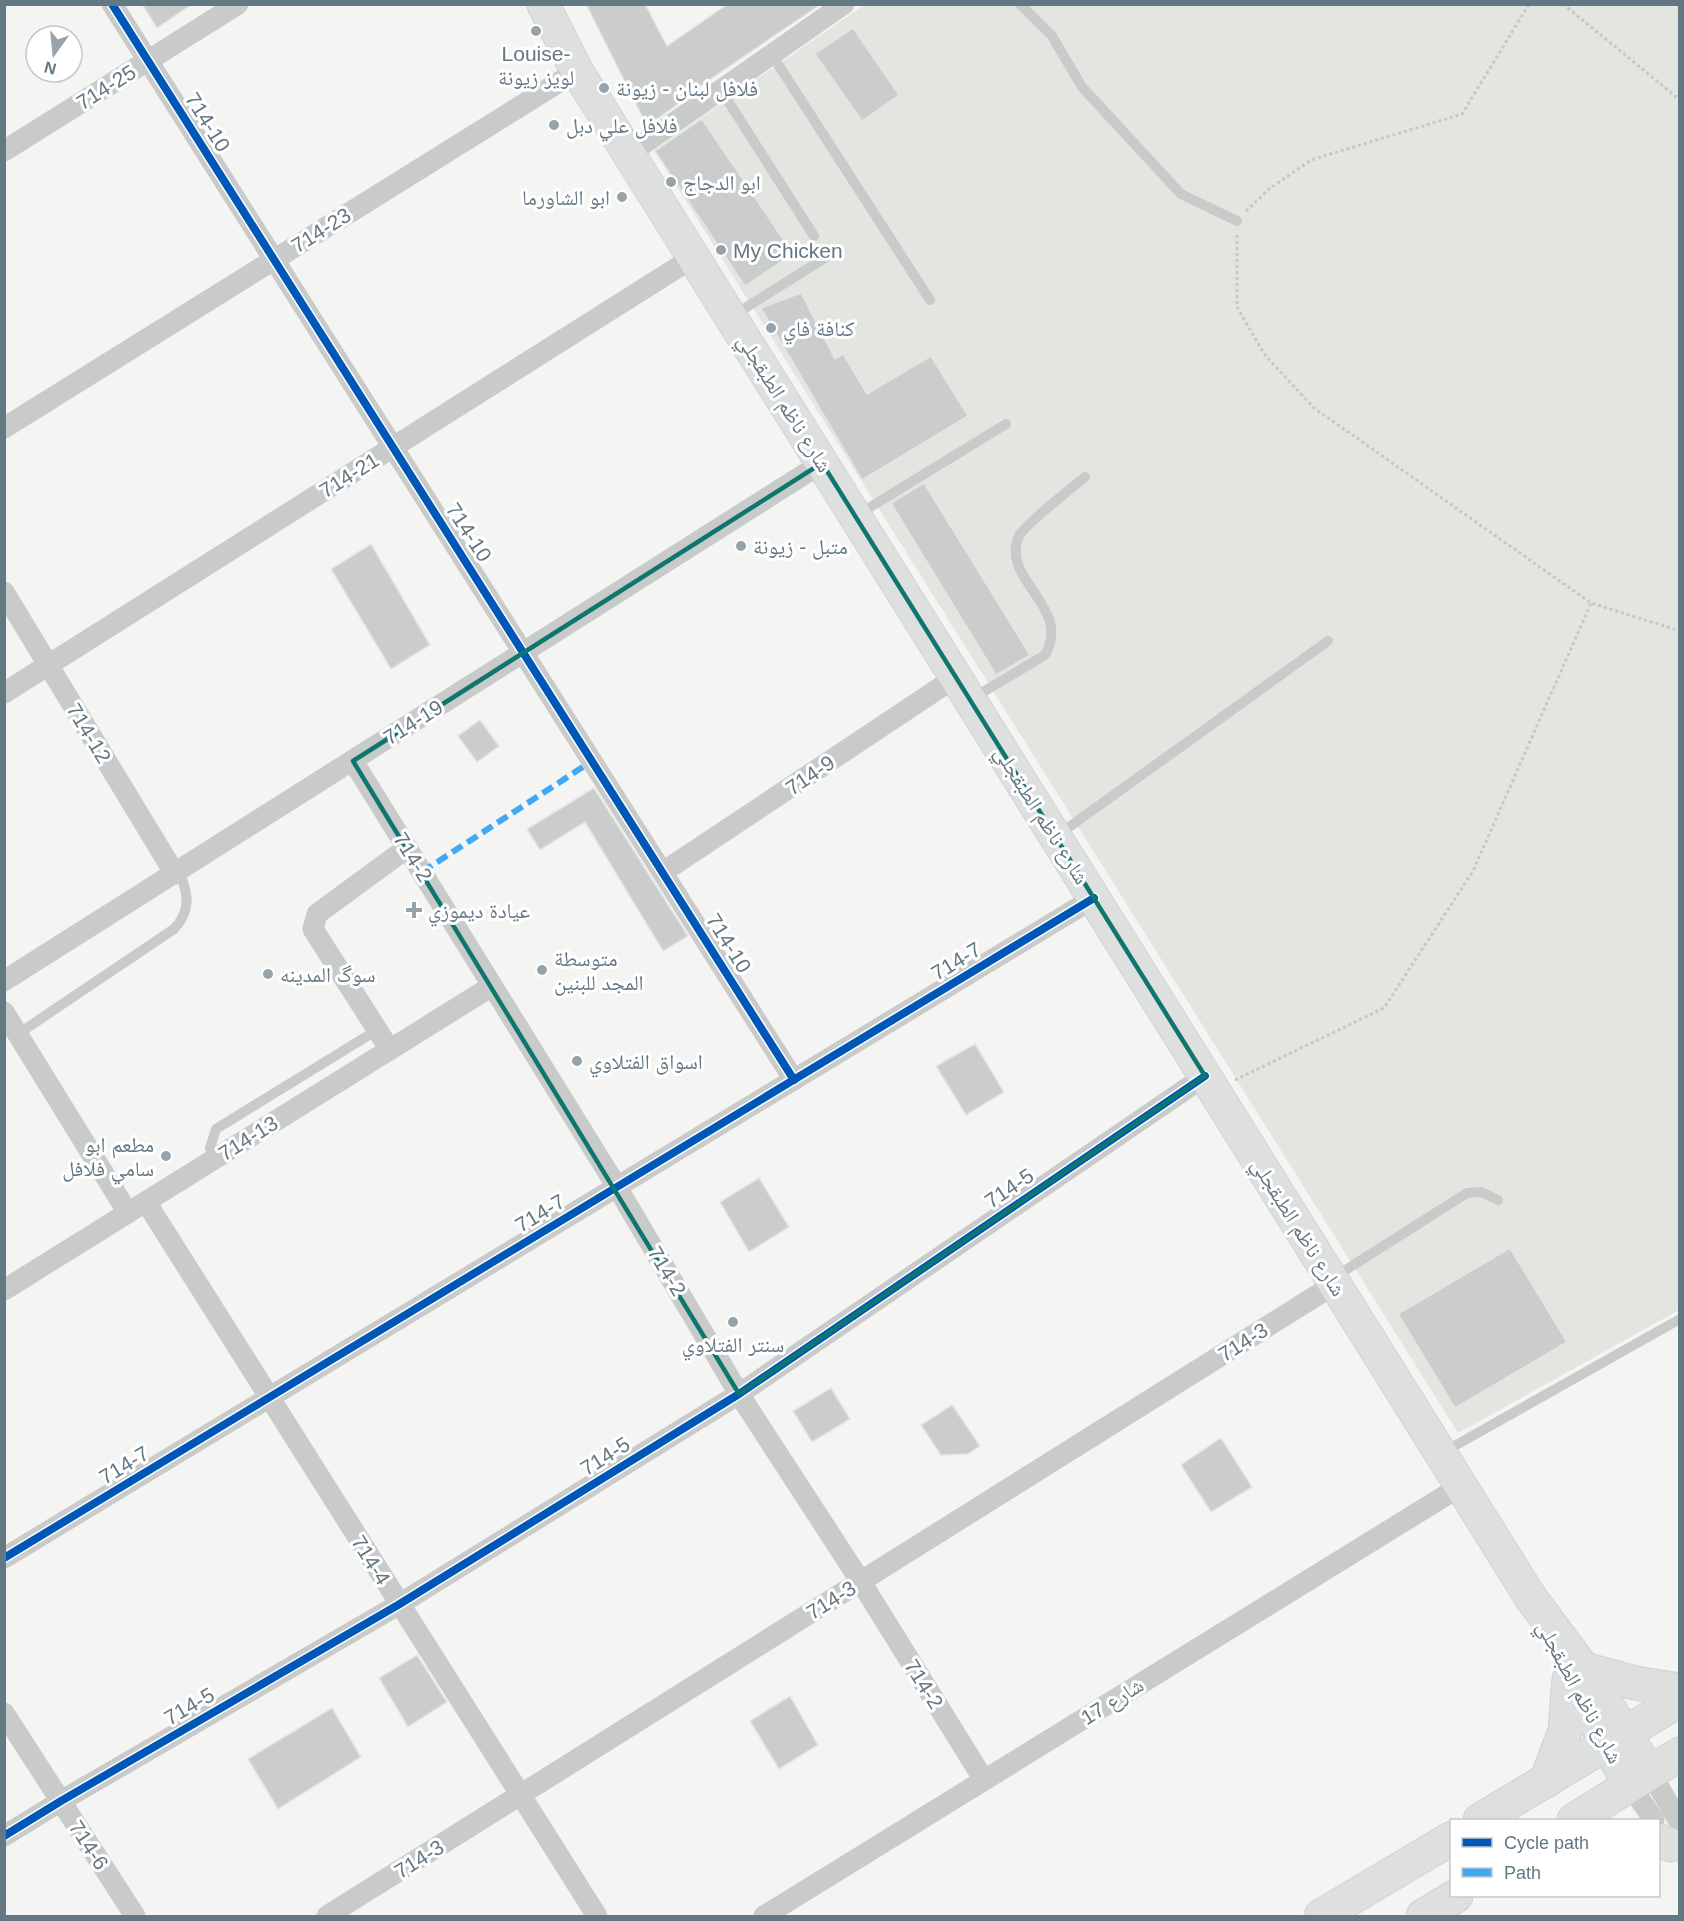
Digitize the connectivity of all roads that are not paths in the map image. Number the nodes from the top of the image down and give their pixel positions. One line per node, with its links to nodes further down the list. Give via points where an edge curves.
1 (112, 4): 8 (street, 714-10)
2 (238, 4): 8 (street, 714-25)
3 (534, 4): 9 (main road, شارع ناظم الطبقجلي)
4 (543, 4): 9 (main road, شارع ناظم الطبقجلي)
5 (844, 4): 7 (street)
6 (1020, 4): 13 (lane, via 1052,36 1082,87 1181,194)
7 (771, 55): 10 (street); 18 (lane)
8 (148, 61): 11 (street, 714-25); 17 (street, 714-10)
9 (575, 66): 12 (main road, شارع ناظم الطبقجلي); 17 (street, 714-23)
10 (721, 90): 12 (street); 14 (lane)
11 (4, 151)
12 (629, 154): 16 (main road, شارع ناظم الطبقجلي)
13 (1237, 220)
14 (814, 236)
15 (828, 256): 19 (lane)
16 (694, 257): 19 (main road, شارع ناظم الطبقجلي); 22 (street, 714-21)
17 (274, 260): 21 (street, 714-23); 22 (street, 714-10)
18 (930, 300)
19 (731, 317): 23 (main road, شارع ناظم الطبقجلي)
20 (1006, 424): 25 (lane)
21 (4, 428)
22 (393, 447): 28 (street, 714-10); 29 (street, 714-21)
23 (822, 463): 25 (main road, شارع ناظم الطبقجلي); 28 (street, 714-19)
24 (1085, 477): 30 (lane, via 1020,534 1016,548 1017,564 1046,608 1052,627 1045,655)
25 (856, 516): 30 (main road, شارع ناظم الطبقجلي)
26 (4, 592): 29 (street, 714-12)
27 (1328, 641): 33 (lane)
28 (524, 652): 32 (street, 714-19); 36 (street, 714-10)
29 (48, 665): 31 (street, 714-21); 35 (street, 714-12)
30 (963, 688): 33 (main road, شارع ناظم الطبقجلي); 36 (street, 714-9)
31 (4, 693)
32 (353, 760): 34 (street, 714-2); 35 (street, 714-19)
33 (1056, 837): 37 (main road, شارع ناظم الطبقجلي)
34 (407, 848): 39 (street, 714-2); 41 (street, via 317,914 314,921 313,929)
35 (177, 872): 38 (street, 714-19); 42 (lane, via 189,896 183,921)
36 (663, 872): 44 (street, 714-10)
37 (1094, 898): 44 (street, 714-7); 45 (main road, شارع ناظم الطبقجلي)
38 (4, 981)
39 (492, 986): 43 (street, 714-13); 47 (street, 714-2)
40 (4, 1012): 42 (street)
41 (377, 1030): 43 (street); 46 (lane, via 216,1129 210,1148)
42 (18, 1034): 50 (street)
43 (390, 1050): 46 (street, 714-13)
44 (794, 1080): 47 (street, 714-7)
45 (1210, 1083): 51 (main road, شارع ناظم الطبقجلي); 54 (street, 714-5)
46 (216, 1158): 49 (street, 714-13)
47 (617, 1187): 54 (street, 714-2); 55 (street, 714-7)
48 (1498, 1200): 51 (lane, via 1481,1192 1467,1193)
49 (146, 1202): 50 (street, 714-13); 55 (street, 714-4)
50 (128, 1213): 52 (street, 714-13)
51 (1333, 1281): 56 (main road, شارع ناظم الطبقجلي); 59 (street, 714-3)
52 (4, 1290)
53 (1680, 1319): 56 (lane)
54 (739, 1394): 59 (street, 714-2); 60 (street, 714-5)
55 (270, 1397): 58 (street, 714-7); 60 (street, 714-4)
56 (1441, 1453): 57 (main road, شارع ناظم الطبقجلي)
57 (1461, 1486): 61 (main road, شارع ناظم الطبقجلي); 68 (street, شارع 17)
58 (4, 1558)
59 (861, 1582): 68 (street, 714-2); 70 (street, 714-3)
60 (398, 1605): 70 (street, 714-4); 71 (street, 714-5)
61 (1576, 1674): 62 (main road); 65 (main road, شارع ناظم الطبقجلي); 69 (main road, via 1565,1731)
62 (1680, 1690)
63 (1680, 1700): 65 (main road)
64 (4, 1713): 71 (street, 714-6)
65 (1616, 1738): 67 (main road, شارع ناظم الطبقجلي); 69 (main road)
66 (1680, 1754): 67 (main road)
67 (1640, 1779): 73 (main road); 74 (street)
68 (984, 1780): 83 (street, شارع 17)
69 (1546, 1781): 72 (main road)
70 (521, 1795): 81 (street, 714-3); 82 (street, 714-4)
71 (61, 1801): 76 (street, 714-5); 80 (street, 714-6)
72 (1483, 1819)
73 (1577, 1819)
74 (1659, 1819)
75 (1660, 1821): 77 (street)
76 (4, 1836)
77 (1667, 1836)
78 (1450, 1839): 84 (main road)
79 (1454, 1897): 85 (main road)
80 (135, 1917)
81 (327, 1917)
82 (597, 1917)
83 (764, 1917)
84 (1321, 1917)
85 (1423, 1917)

